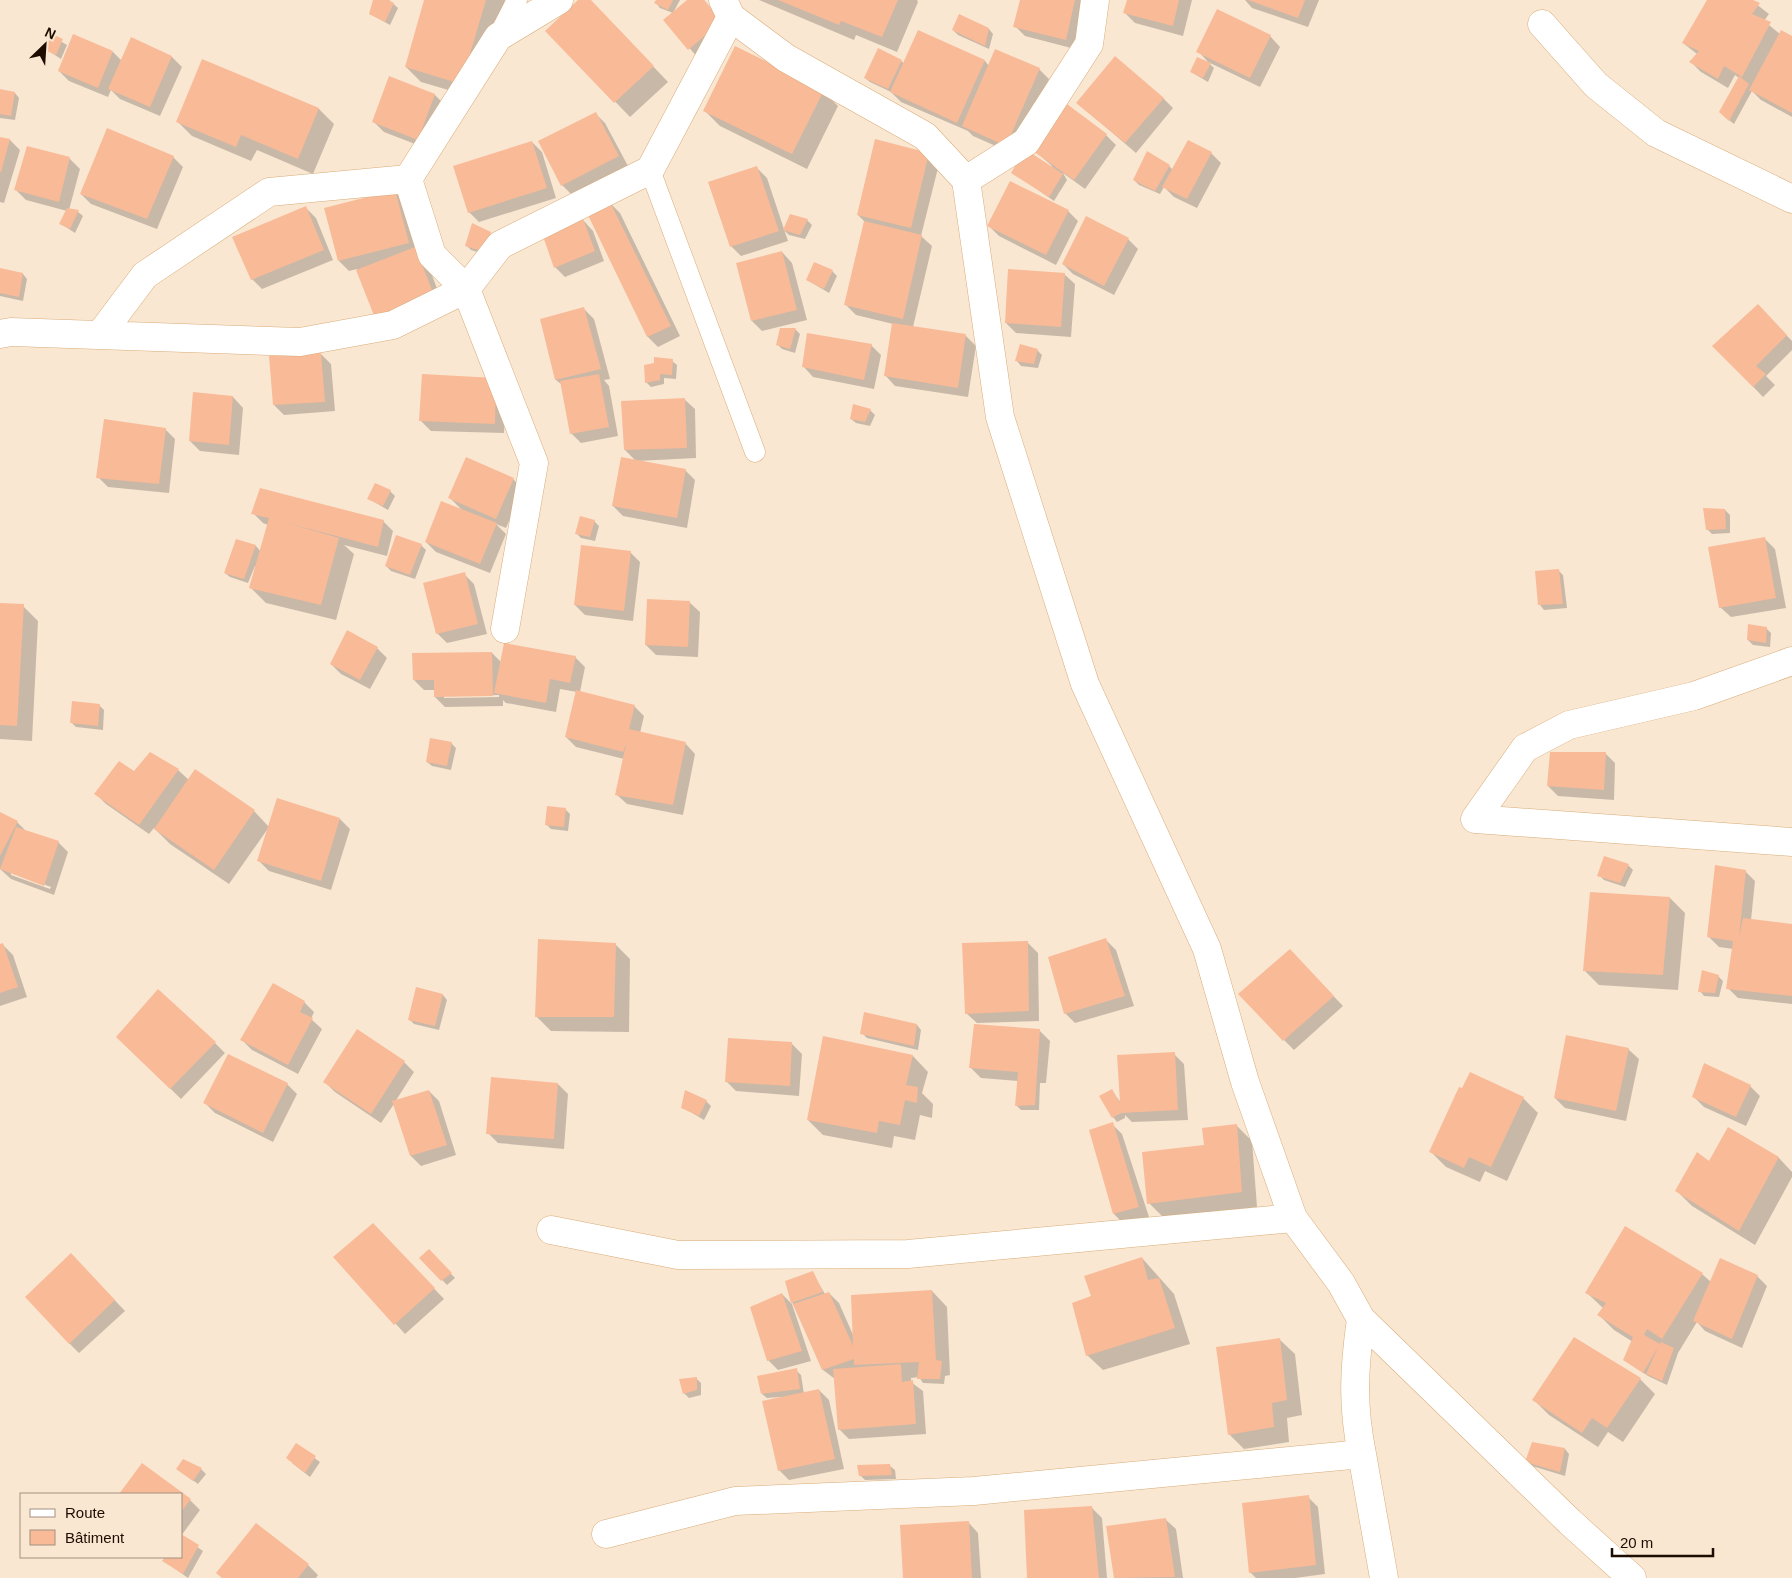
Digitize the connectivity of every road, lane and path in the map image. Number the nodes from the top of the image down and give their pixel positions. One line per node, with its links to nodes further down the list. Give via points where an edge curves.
1 (517, 0): 6 (lane)
2 (559, 0): 6 (street)
3 (1095, 0): 9 (street, via 1089,44 1026,142)
4 (727, 9): 7 (street); 9 (street, via 786,58 925,136)
5 (1542, 24): 10 (street, via 1596,86 1656,133)
6 (498, 37): 8 (street)
7 (650, 170): 11 (street, via 500,245); 14 (lane)
8 (408, 179): 11 (street, via 432,255); 13 (street, via 269,192 145,275)
9 (966, 180): 18 (street, via 1000,417 1085,684 1207,949 1245,1082)
10 (1792, 199)
11 (466, 289): 13 (street, via 393,325 300,342); 15 (street, via 534,463)
12 (0, 334): 13 (street)
13 (100, 335)
14 (755, 452)
15 (505, 629)
16 (1792, 661): 17 (street, via 1694,696 1569,725 1525,748 1476,820)
17 (1792, 842)
18 (1293, 1218): 19 (street, via 908,1254 678,1255); 20 (street, via 1341,1283)
19 (551, 1230)
20 (1361, 1319): 21 (street, via 1354,1365 1354,1418); 24 (street)
21 (1362, 1454): 22 (street, via 974,1491 735,1501); 23 (street)
22 (606, 1534)
23 (1384, 1578)
24 (1632, 1578)

